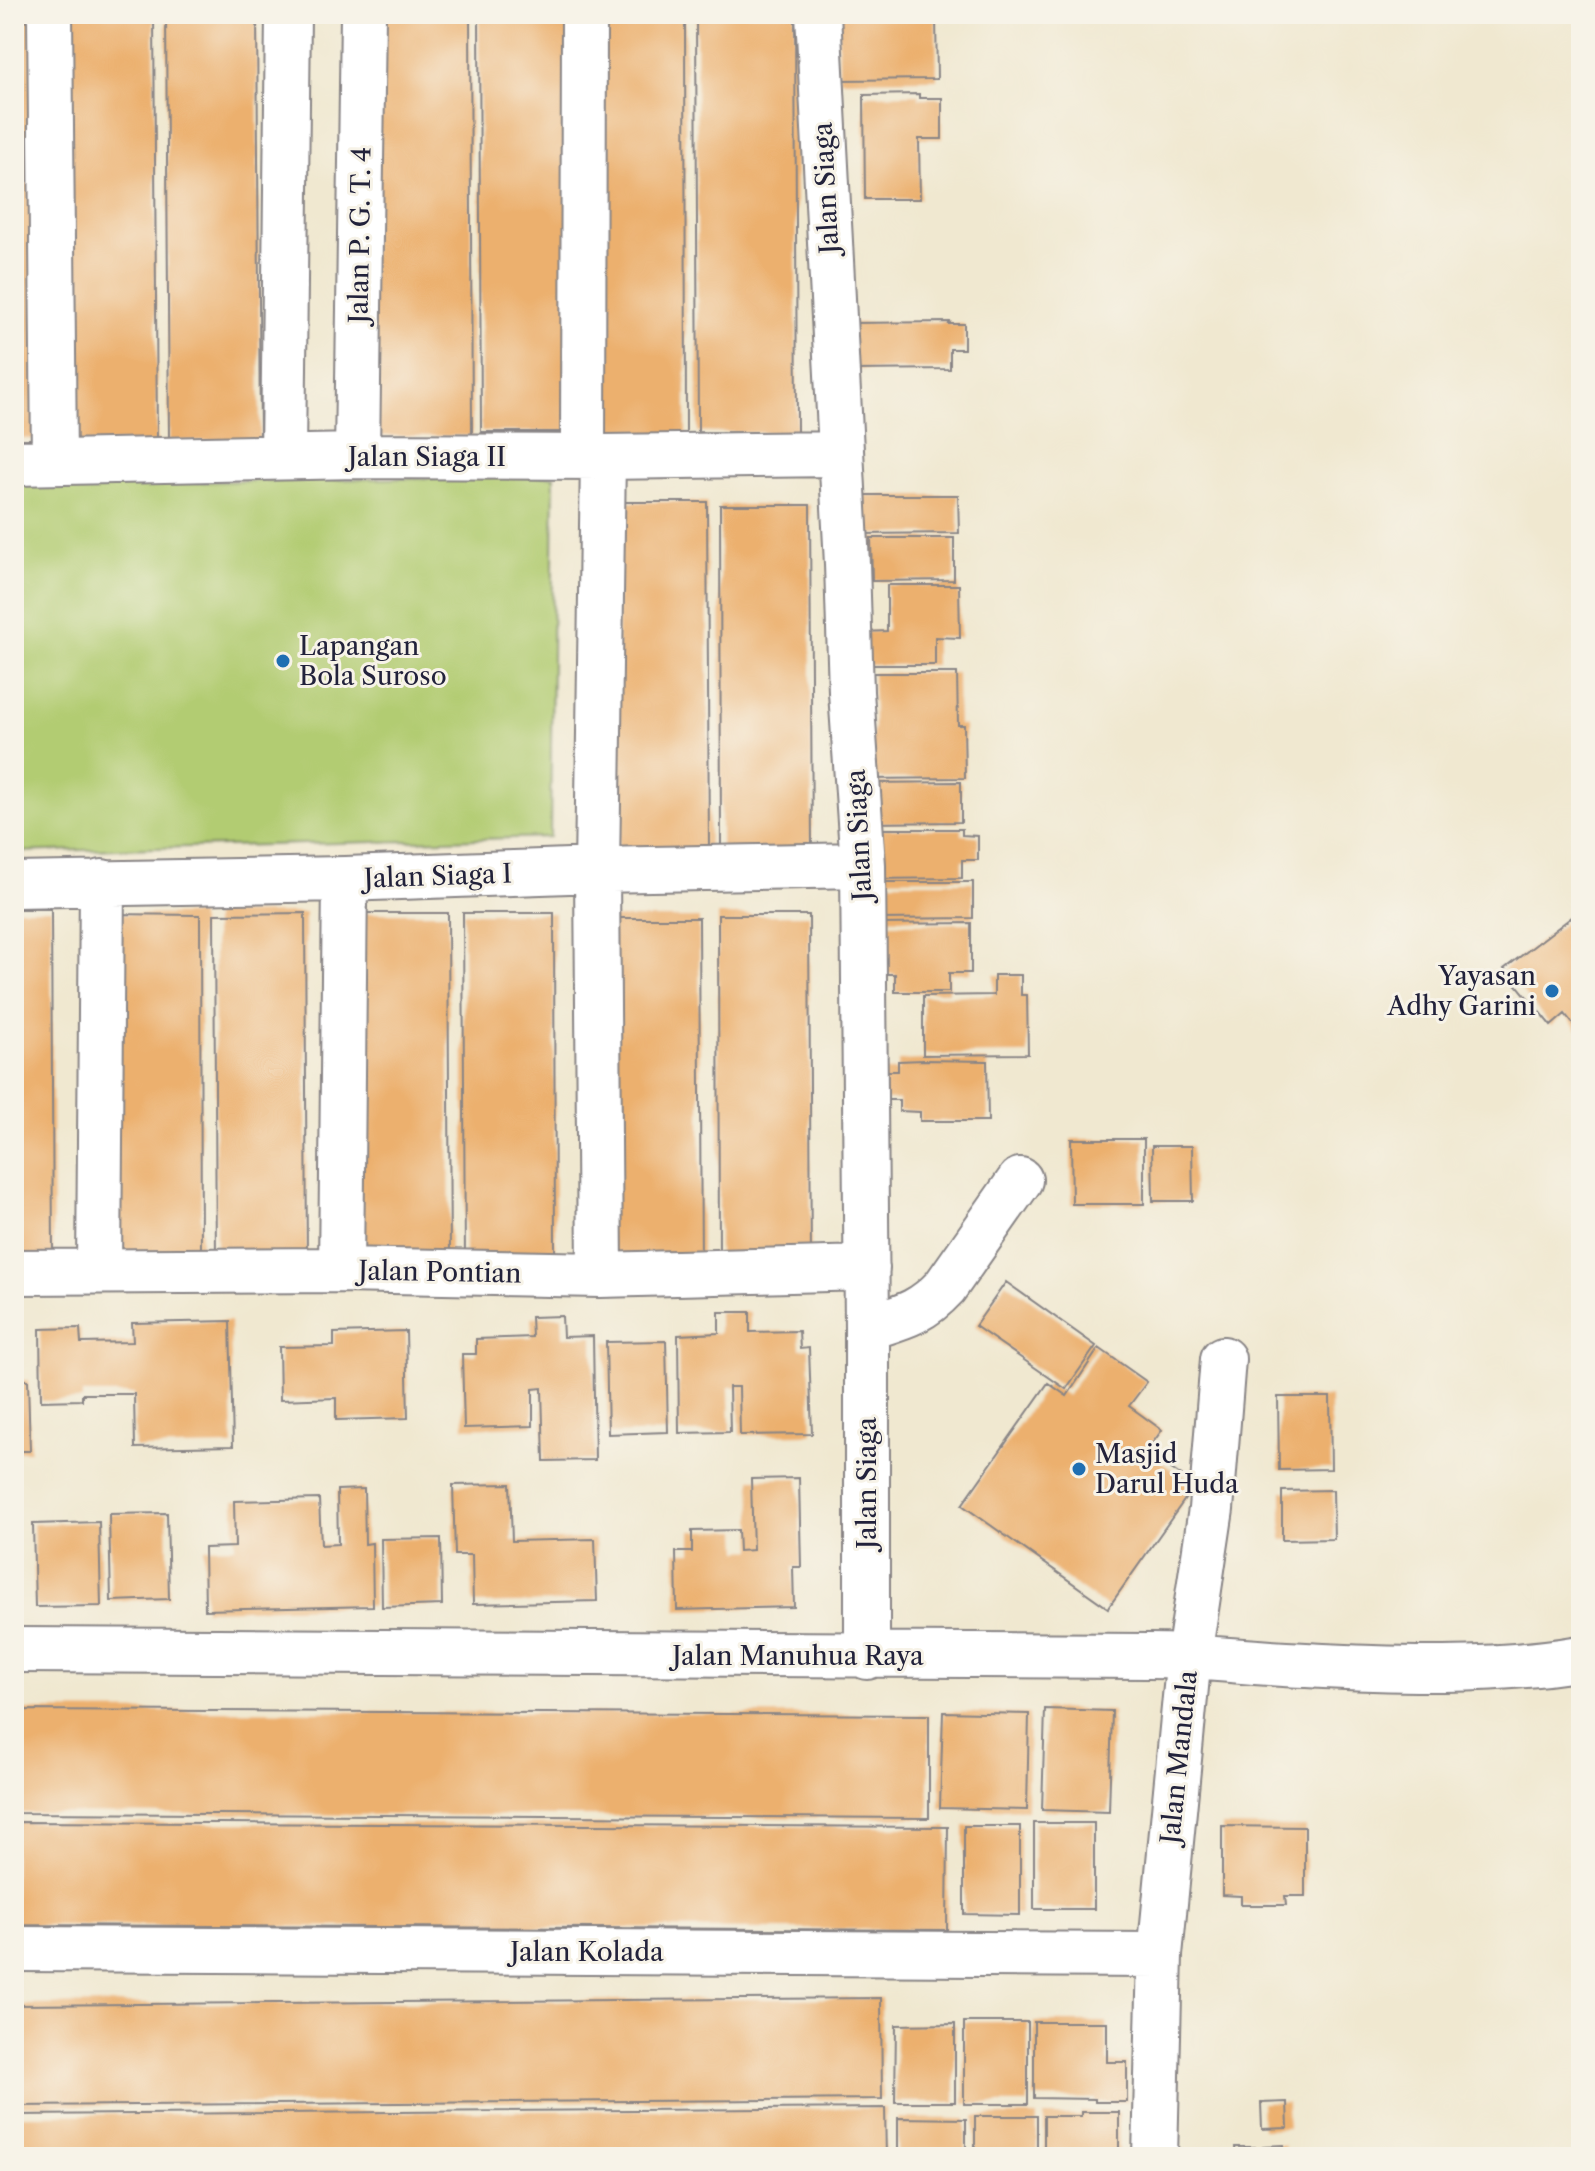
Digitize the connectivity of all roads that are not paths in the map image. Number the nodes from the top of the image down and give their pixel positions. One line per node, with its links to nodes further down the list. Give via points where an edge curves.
1 (50, 14): 10 (street)
2 (288, 14): 8 (street)
3 (363, 14): 7 (street, Jalan P. G. T. 4)
4 (584, 14): 9 (street)
5 (818, 14): 6 (street, Jalan Siaga)
6 (840, 454): 9 (street, Jalan Siaga II); 11 (street, Jalan Siaga)
7 (357, 456): 8 (street, Jalan Siaga II); 9 (street, Jalan Siaga II)
8 (283, 457): 10 (street, Jalan Siaga II)
9 (593, 457): 12 (street)
10 (34, 462)
11 (863, 865): 12 (street, Jalan Siaga I); 17 (street, Jalan Siaga)
12 (597, 870): 13 (street, Jalan Siaga I); 21 (street)
13 (345, 879): 14 (street, Jalan Siaga I); 18 (street)
14 (102, 882): 15 (street, Jalan Siaga I); 19 (street)
15 (14, 885)
16 (1020, 1180): 22 (street, via 933,1301 912,1314)
17 (867, 1268): 21 (street, Jalan Pontian); 22 (street, Jalan Siaga)
18 (341, 1270): 19 (street, Jalan Pontian); 21 (street, Jalan Pontian)
19 (99, 1271): 20 (street, Jalan Pontian)
20 (14, 1272)
21 (600, 1275)
22 (867, 1328): 26 (street, Jalan Siaga)
23 (1223, 1359): 25 (street, Jalan Mandala, via 1211,1509)
24 (14, 1650): 26 (street, Jalan Manuhua Raya)
25 (1189, 1656): 26 (street, Jalan Manuhua Raya); 27 (street, Jalan Manuhua Raya, via 1449,1668); 29 (street, Jalan Mandala)
26 (867, 1657)
27 (1581, 1658)
28 (14, 1949): 29 (street, Jalan Kolada)
29 (1160, 1955): 30 (street, Jalan Mandala)
30 (1155, 2157)

